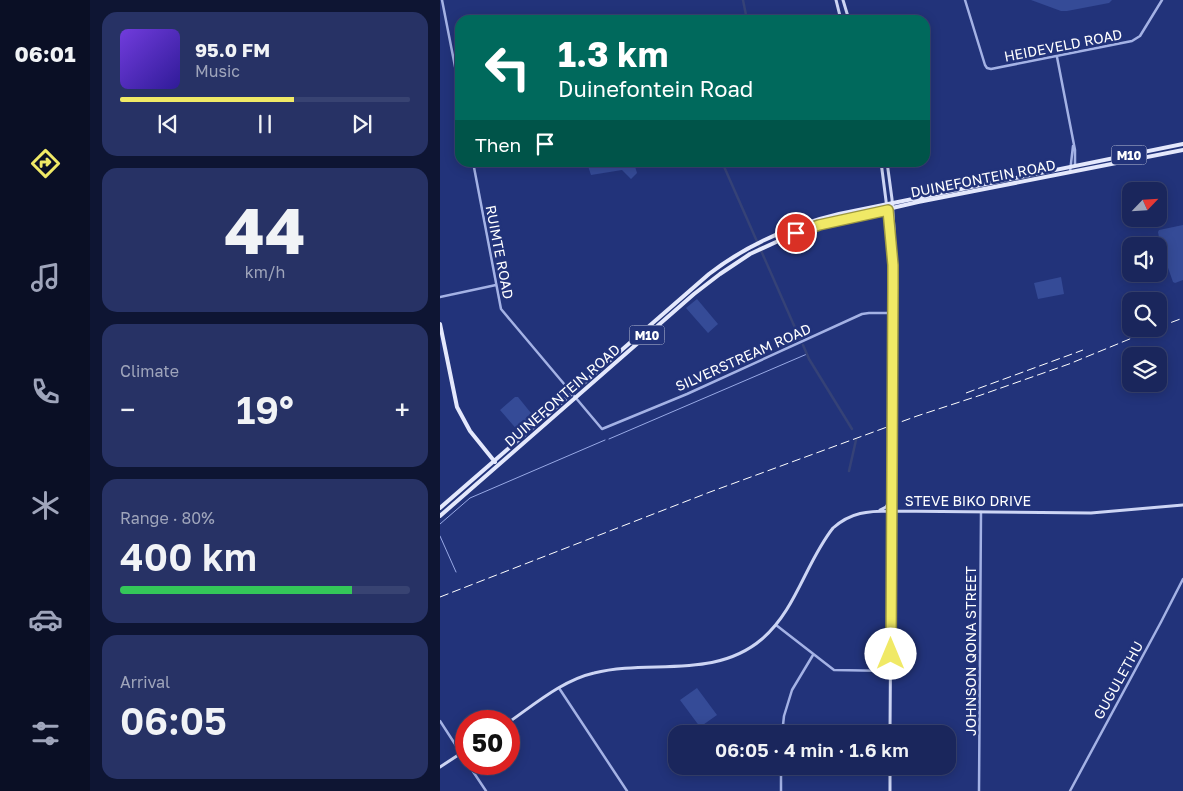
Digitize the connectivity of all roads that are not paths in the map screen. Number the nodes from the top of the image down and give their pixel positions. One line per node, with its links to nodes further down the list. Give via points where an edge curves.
1 (442, 0): 9 (street)
2 (836, 0): 6 (main road)
3 (843, 0): 7 (main road)
4 (965, 0): 8 (street, HEIDEVELD ROAD, via 988,68)
5 (1162, 0): 8 (street, HEIDEVELD ROAD, via 1135,40)
6 (840, 15)
7 (848, 15)
8 (1057, 57): 15 (street, via 1073,142)
9 (455, 66)
10 (1183, 144): 15 (main road, DUINEFONTEIN ROAD / M10)
11 (1183, 150): 15 (main road, DUINEFONTEIN ROAD / M10)
12 (474, 167): 17 (street, RUIMTE ROAD)
13 (882, 167): 16 (main road)
14 (887, 167): 16 (main road)
15 (1072, 169): 16 (main road, DUINEFONTEIN ROAD / M10)
16 (890, 206): 19 (main road); 21 (main road, DUINEFONTEIN ROAD / M10, via 817,219 761,241 730,258); 22 (main road, DUINEFONTEIN ROAD / M10, via 819,225 757,250 713,279)
17 (496, 286): 18 (street); 21 (street, RUIMTE ROAD, via 503,312)
18 (440, 297)
19 (893, 313): 23 (street, SILVERSTREAM ROAD, via 862,314); 26 (main road, bridge)
20 (440, 324): 24 (main road, via 457,408 470,431)
21 (573, 392): 22 (street, RUIMTE ROAD); 24 (main road, DUINEFONTEIN ROAD / M10)
22 (576, 397): 23 (street, RUIMTE ROAD); 25 (main road, DUINEFONTEIN ROAD / M10)
23 (602, 429)
24 (494, 461): 25 (main road); 28 (main road, DUINEFONTEIN ROAD / M10)
25 (498, 466): 32 (main road, DUINEFONTEIN ROAD / M10)
26 (891, 498): 29 (main road, via 885,507); 30 (main road)
27 (1183, 504): 31 (main road, STEVE BIKO DRIVE, via 1099,512)
28 (440, 508)
29 (877, 511): 30 (main road, STEVE BIKO DRIVE); 34 (main road, STEVE BIKO DRIVE, via 851,515 833,528)
30 (891, 511): 31 (main road, STEVE BIKO DRIVE); 36 (main road)
31 (981, 512): 52 (street, JOHNSON QONA STREET)
32 (440, 516)
33 (1183, 578): 53 (street, GUGULETHU)
34 (776, 625): 35 (street); 37 (main road, STEVE BIKO DRIVE, via 753,646 718,662 602,671)
35 (813, 655): 36 (street, via 834,670); 40 (street, via 792,690)
36 (890, 671): 41 (main road)
37 (559, 688): 38 (main road, STEVE BIKO DRIVE); 49 (street)
38 (520, 715)
39 (440, 721): 42 (street)
40 (783, 725)
41 (890, 725)
42 (455, 744)
43 (455, 757): 44 (main road)
44 (440, 767)
45 (475, 775): 48 (street)
46 (781, 775): 50 (street)
47 (890, 775): 51 (main road)
48 (486, 791)
49 (626, 791)
50 (781, 791)
51 (890, 791)
52 (979, 791)
53 (1070, 791)

